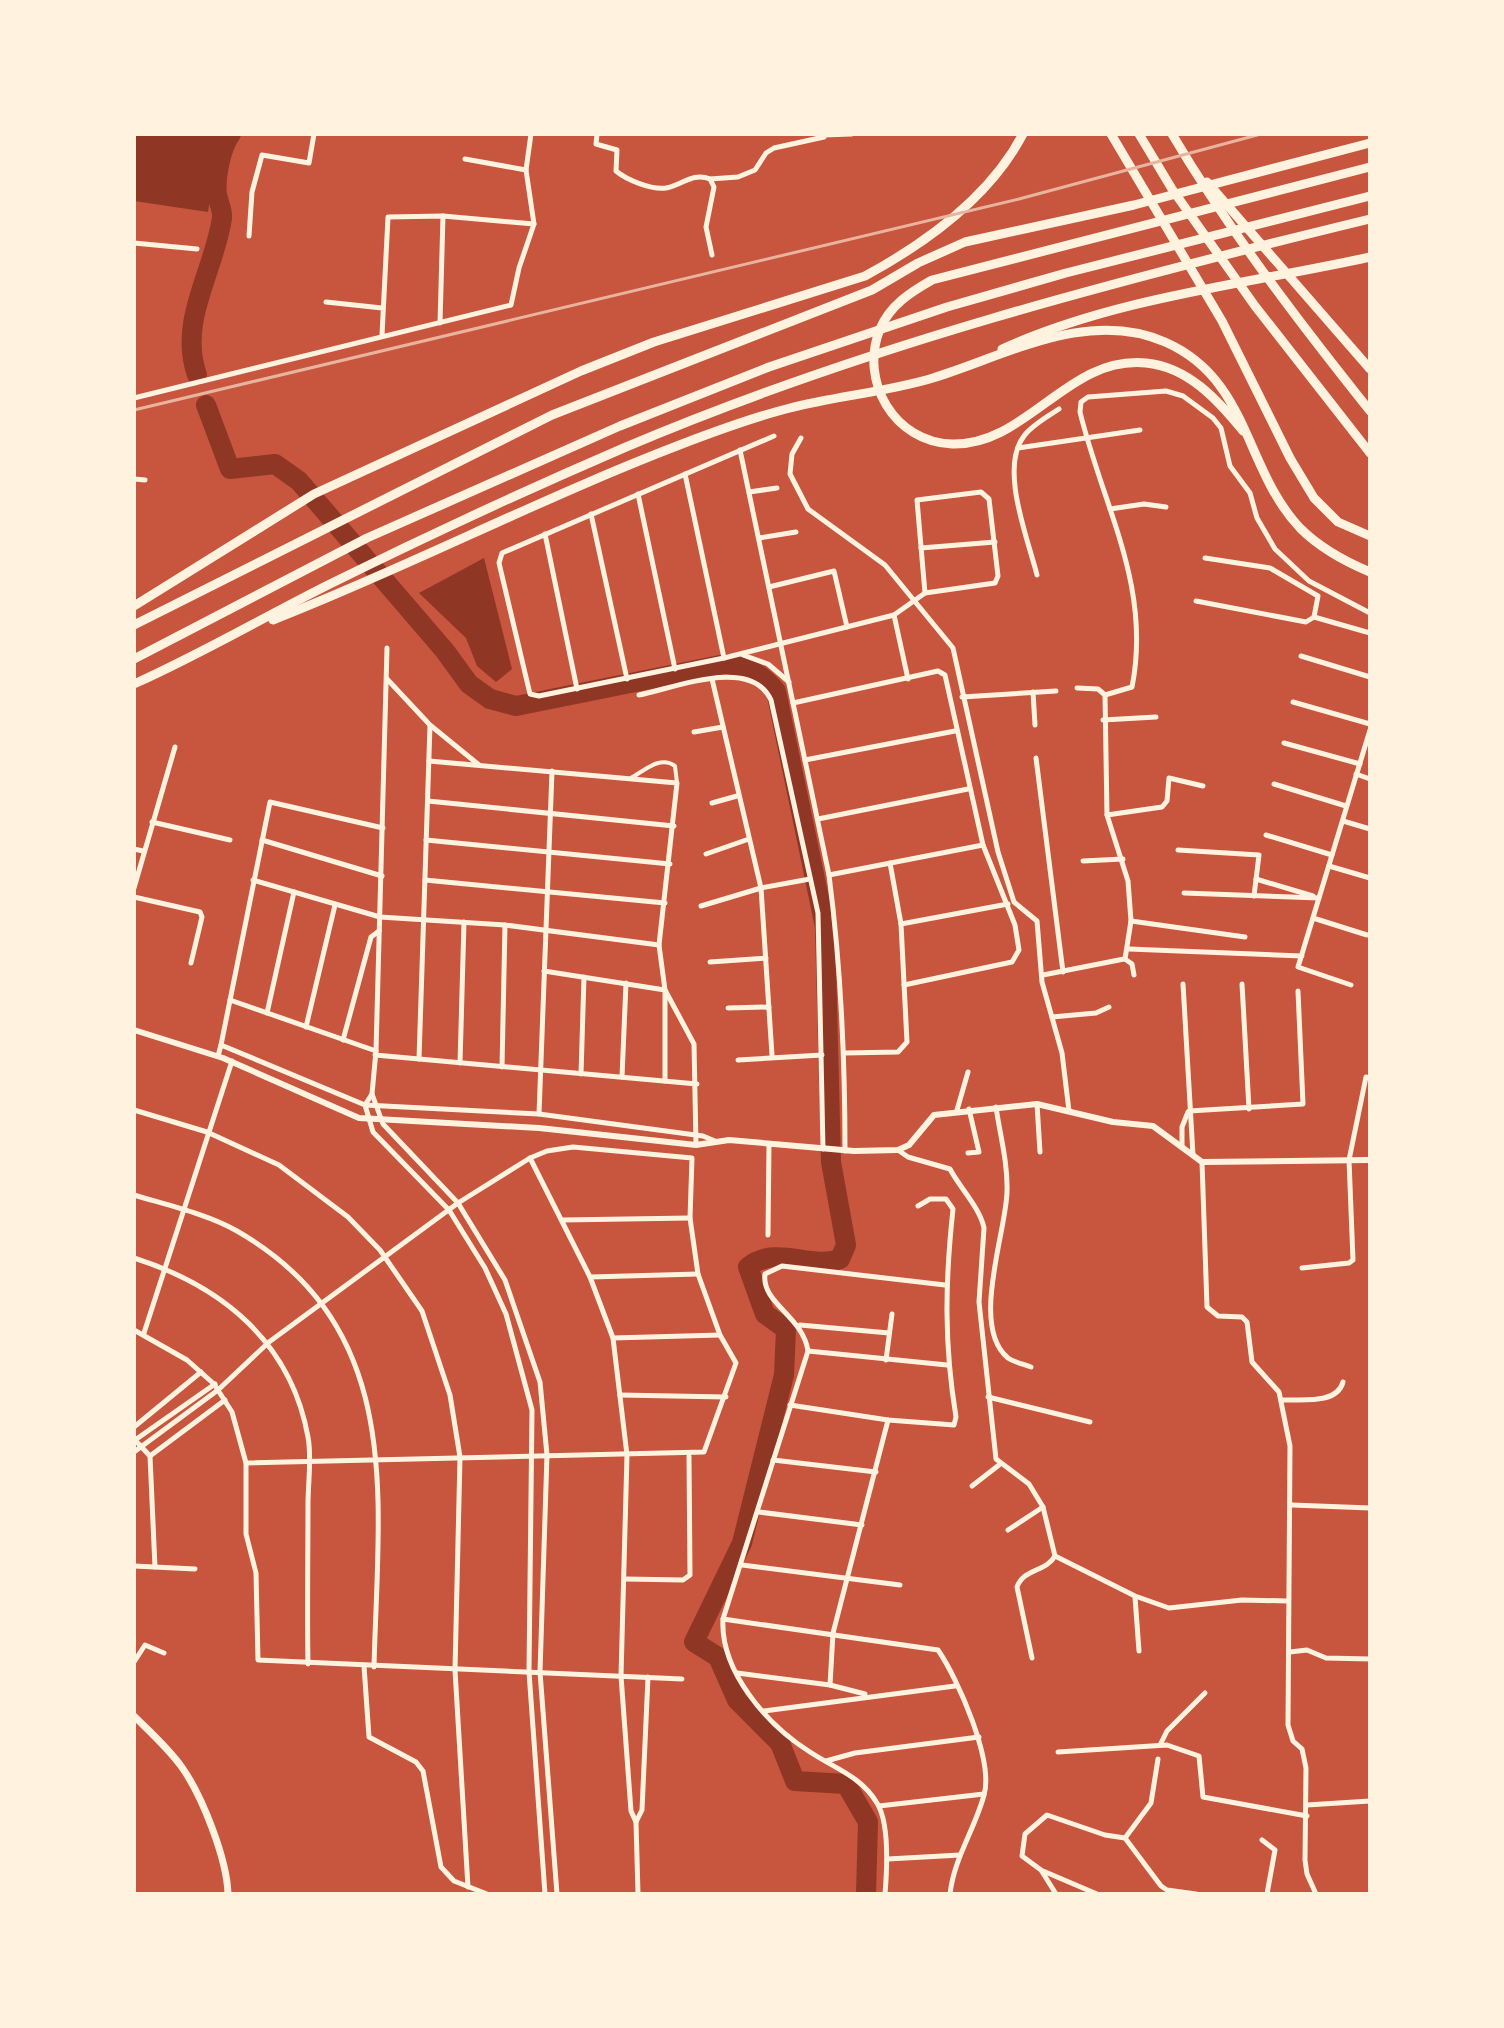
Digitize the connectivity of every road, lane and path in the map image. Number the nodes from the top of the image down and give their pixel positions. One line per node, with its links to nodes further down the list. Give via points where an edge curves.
1 (314, 134): 20 (street, via 309,163 262,155 252,192)
2 (531, 134): 14 (street)
3 (597, 134): 15 (street, via 596,144 617,150 616,171 625,178 662,189 702,176)
4 (851, 134): 9 (street)
5 (1023, 134): 64 (highway, via 999,171 962,209 895,259 837,287 654,342 581,371 314,494)
6 (1111, 134): 53 (highway, via 1222,321 1314,498 1338,522)
7 (1139, 134): 41 (highway, via 1255,306)
8 (1172, 134): 11 (highway)
9 (824, 136): 15 (street, via 774,148 755,170 738,177)
10 (1370, 143): 68 (highway, via 965,242 872,290 552,415)
11 (1185, 155): 30 (highway); 33 (highway, via 1286,306)
12 (465, 159): 14 (street)
13 (1370, 167): 38 (highway, via 932,280 892,309 874,349 876,386 885,406 932,440 980,440 1015,424 1065,386 1097,370 1147,363 1199,385)
14 (526, 170): 19 (street)
15 (710, 179): 23 (street, via 714,187 706,227)
16 (1370, 196): 77 (highway, via 977,298 769,367 563,450 367,538)
17 (443, 216): 19 (street); 26 (street, via 388,217); 27 (street)
18 (1370, 219): 71 (highway, via 955,330 777,390 629,446 329,584)
19 (534, 224): 27 (street, via 511,305)
20 (249, 236)
21 (134, 243): 22 (street)
22 (197, 249)
23 (712, 255)
24 (1370, 257): 29 (highway, via 1109,311 1040,332)
25 (326, 302): 26 (street)
26 (382, 308): 28 (street)
27 (440, 323): 28 (street)
28 (382, 335): 31 (street)
29 (968, 365): 38 (highway, via 1066,335 1104,328 1136,332 1194,358 1219,382); 71 (highway, via 932,378 787,408 681,444)
30 (1370, 369)
31 (134, 398)
32 (1059, 409): 39 (street, via 1024,436)
33 (1370, 411)
34 (1140, 430): 36 (street)
35 (774, 436): 40 (street)
36 (1086, 437): 39 (street); 49 (street); 65 (street, via 1080,412 1084,398 1154,390 1183,396 1221,428 1230,466 1286,563)
37 (801, 438): 63 (street, via 790,474 808,509 885,565)
38 (1253, 443): 58 (highway, via 1281,503 1301,528 1324,548)
39 (1017, 448): 59 (street, via 1012,475)
40 (740, 450): 42 (street); 46 (street)
41 (1370, 453)
42 (685, 474): 47 (street); 76 (street)
43 (134, 479): 44 (street)
44 (145, 480)
45 (777, 488): 46 (street)
46 (749, 492): 54 (street)
47 (638, 494): 50 (street); 78 (street)
48 (1166, 507): 49 (street)
49 (1110, 509): 91 (street, via 1134,584 1138,622 1133,685)
50 (591, 514): 52 (street); 81 (street)
51 (796, 532): 54 (street)
52 (545, 534): 87 (street); 87 (street, via 502,553 499,563 527,691 539,696)
53 (1370, 536)
54 (759, 538): 60 (street)
55 (995, 542): 56 (street); 56 (street, via 986,494 917,500); 61 (street, via 995,583)
56 (921, 548): 61 (street)
57 (1205, 558): 67 (street, via 1270,568 1318,596)
58 (1370, 572)
59 (1037, 575)
60 (769, 587): 69 (street, via 834,571); 72 (street)
61 (925, 593): 63 (street)
62 (1196, 601): 67 (street, via 1306,622)
63 (914, 602): 66 (street); 92 (street, via 953,648)
64 (134, 606)
65 (1370, 613)
66 (894, 615): 69 (street); 83 (street)
67 (1314, 617): 70 (street)
68 (134, 625)
69 (847, 627): 72 (street)
70 (1370, 633)
71 (232, 636): 85 (highway)
72 (782, 643): 74 (street); 84 (street)
73 (387, 648): 80 (street)
74 (740, 654): 76 (street); 84 (street, via 768,664)
75 (1301, 656): 79 (street)
76 (724, 658): 78 (street)
77 (134, 659)
78 (675, 669): 81 (street)
79 (1370, 677)
80 (386, 678): 97 (street); 128 (street)
81 (627, 679): 87 (street)
82 (712, 679): 90 (street); 99 (street); 150 (street, via 744,677 769,694)
83 (908, 679): 94 (street); 101 (street, via 938,671 945,675)
84 (789, 683): 94 (street)
85 (134, 684)
86 (1077, 688): 91 (street, via 1098,689)
87 (577, 689)
88 (1056, 691): 89 (street)
89 (1033, 692): 92 (street); 98 (street)
90 (639, 695)
91 (1105, 695): 96 (street)
92 (962, 697): 186 (street, via 1014,902 1037,921)
93 (1293, 702): 100 (street)
94 (793, 703): 106 (street)
95 (1156, 717): 96 (street)
96 (1103, 720): 123 (street)
97 (430, 725): 107 (street); 109 (street)
98 (1035, 725)
99 (723, 727): 102 (street); 118 (street)
100 (1370, 727): 108 (street)
101 (955, 731): 106 (street); 117 (street)
102 (694, 732)
103 (1284, 743): 108 (street)
104 (175, 747): 126 (street)
105 (1036, 758): 185 (street)
106 (805, 760): 124 (street)
107 (429, 761): 109 (street); 119 (street)
108 (1360, 764): 111 (street)
109 (479, 765): 110 (street)
110 (552, 771): 112 (street); 122 (street)
111 (1356, 774): 113 (street); 121 (street)
112 (631, 778): 114 (street); 114 (street, via 668,761 675,766)
113 (1370, 779)
114 (677, 783): 127 (street)
115 (1274, 784): 121 (street)
116 (1203, 786): 123 (street, via 1169,778 1162,807)
117 (968, 789): 124 (street); 135 (street)
118 (737, 796): 120 (street); 131 (street)
119 (428, 801): 122 (street); 134 (street)
120 (712, 803)
121 (1346, 806): 125 (street)
122 (551, 812): 127 (street); 137 (street)
123 (1107, 815): 142 (street)
124 (818, 819): 147 (street)
125 (1343, 821): 129 (street); 141 (street)
126 (152, 822): 132 (street); 139 (street)
127 (674, 826): 145 (street)
128 (383, 828): 133 (street, via 275,800 268,805); 148 (street)
129 (1370, 829)
130 (1266, 835): 141 (street)
131 (749, 839): 140 (street); 155 (street)
132 (230, 840)
133 (262, 840): 148 (street); 152 (street)
134 (426, 840): 137 (street); 153 (street)
135 (983, 845): 144 (street); 163 (street)
136 (134, 849): 139 (street)
137 (549, 849): 145 (street); 156 (street)
138 (1178, 850): 151 (street, via 1259,855)
139 (143, 851): 154 (street)
140 (706, 854)
141 (1332, 855): 146 (street)
142 (1123, 859): 143 (street); 169 (street)
143 (1083, 861)
144 (890, 863): 147 (street); 171 (street)
145 (670, 864): 162 (street)
146 (1329, 866): 149 (street); 161 (street)
147 (829, 875): 207 (street)
148 (382, 876): 166 (street)
149 (1370, 878)
150 (810, 879): 155 (street); 209 (street, via 821,950)
151 (1256, 879): 159 (street); 161 (street)
152 (253, 880): 157 (street); 196 (street)
153 (425, 880): 156 (street); 168 (street)
154 (134, 888)
155 (761, 888): 165 (street); 180 (street)
156 (548, 889): 162 (street); 173 (street)
157 (294, 892): 164 (street); 200 (street)
158 (1184, 893): 159 (street)
159 (1254, 896): 161 (street)
160 (134, 897): 183 (street, via 200,912)
161 (1319, 898): 167 (street)
162 (665, 903): 177 (street)
163 (1008, 904): 171 (street); 192 (street, via 1019,950 1016,960)
164 (335, 905): 166 (street); 202 (street)
165 (701, 906)
166 (380, 917): 168 (street); 174 (street)
167 (1313, 918): 175 (street); 179 (street)
168 (424, 919): 170 (street); 211 (street)
169 (1131, 921): 176 (street); 178 (street)
170 (464, 922): 172 (street); 214 (street)
171 (901, 924): 192 (street)
172 (505, 925): 173 (street); 215 (street)
173 (546, 929): 177 (street); 184 (street)
174 (379, 931): 204 (street, via 371,937); 206 (street)
175 (1367, 935)
176 (1245, 937)
177 (659, 945): 194 (street)
178 (1129, 949): 179 (street); 181 (street)
179 (1302, 956): 193 (street, via 1298,967)
180 (766, 958): 182 (street); 197 (street)
181 (1125, 959): 185 (street); 187 (street)
182 (710, 962)
183 (191, 963)
184 (544, 971): 188 (street); 216 (street)
185 (1063, 972): 186 (street)
186 (1043, 975): 201 (street)
187 (1134, 975)
188 (584, 977): 189 (street); 218 (street)
189 (626, 983): 194 (street); 219 (street)
190 (1183, 984): 234 (street)
191 (1242, 984): 230 (street)
192 (904, 985): 207 (street, via 906,1046 898,1052)
193 (1351, 985)
194 (665, 990): 221 (street); 222 (street, via 692,1039)
195 (1298, 991): 230 (street, via 1304,1100 1300,1105)
196 (230, 1000): 200 (street); 205 (street)
197 (769, 1007): 199 (street); 208 (street)
198 (1109, 1007): 201 (street)
199 (728, 1008)
200 (267, 1013): 202 (street)
201 (1052, 1017): 233 (street)
202 (306, 1027): 204 (street)
203 (134, 1030): 210 (street)
204 (343, 1040): 206 (street)
205 (221, 1045): 210 (street); 226 (street)
206 (376, 1053): 211 (street); 223 (street)
207 (845, 1053): 246 (street)
208 (772, 1055): 209 (street); 212 (street)
209 (822, 1055): 245 (street)
210 (218, 1056): 213 (street)
211 (419, 1059): 214 (street)
212 (738, 1060)
213 (232, 1061): 236 (street); 238 (street)
214 (460, 1063): 215 (street)
215 (502, 1067): 216 (street)
216 (541, 1070): 218 (street); 235 (street)
217 (968, 1072): 232 (street)
218 (581, 1074): 219 (street)
219 (622, 1077): 221 (street)
220 (1366, 1077): 224 (street)
221 (665, 1081): 222 (street)
222 (697, 1084): 239 (street)
223 (372, 1094): 226 (street); 227 (street)
224 (1366, 1094): 251 (street)
225 (1037, 1104): 228 (street); 233 (street); 247 (street)
226 (365, 1105): 227 (street); 236 (street)
227 (377, 1106): 235 (street); 237 (street)
228 (996, 1106): 229 (street); 281 (street, via 1007,1194 993,1275 994,1335 1005,1355)
229 (969, 1109): 232 (street); 248 (street, via 979,1152)
230 (1249, 1109): 234 (street)
231 (134, 1110): 238 (street)
232 (957, 1110): 244 (street, via 934,1115 909,1145)
233 (1069, 1111): 243 (street, via 1153,1126)
234 (1189, 1111): 243 (street); 249 (street)
235 (539, 1114): 239 (street)
236 (367, 1119): 237 (street); 257 (street, via 373,1132)
237 (381, 1119): 242 (street, via 539,1128); 255 (street)
238 (207, 1132): 258 (street); 262 (street, via 279,1165 348,1217)
239 (696, 1135): 240 (street); 242 (street)
240 (715, 1141): 241 (street); 242 (street)
241 (769, 1144): 245 (street); 261 (street)
242 (696, 1145)
243 (1182, 1147): 249 (street)
244 (898, 1150): 246 (street); 287 (street, via 950,1169 982,1217 979,1302)
245 (826, 1151): 246 (street)
246 (844, 1151)
247 (1040, 1152)
248 (968, 1153)
249 (1193, 1156): 253 (street)
250 (530, 1158): 255 (street); 259 (street, via 573,1147 692,1158); 260 (street)
251 (1349, 1160): 252 (street); 253 (street); 265 (street, via 1353,1260)
252 (1370, 1160)
253 (1202, 1162): 289 (street, via 1207,1307 1218,1316 1245,1318 1252,1362)
254 (134, 1195): 258 (street)
255 (458, 1203): 257 (street); 298 (street, via 505,1280 524,1332 540,1382)
256 (918, 1206): 268 (street, via 938,1198 951,1203)
257 (449, 1210): 262 (street); 297 (street, via 506,1314 532,1410)
258 (184, 1211): 264 (street); 269 (street, via 236,1231 286,1267)
259 (690, 1218): 260 (street); 266 (street)
260 (563, 1220): 267 (street)
261 (768, 1235)
262 (385, 1256): 269 (street); 302 (street, via 422,1311 450,1395)
263 (134, 1258): 264 (street)
264 (165, 1268): 273 (street); 277 (street, via 211,1291)
265 (1302, 1268)
266 (698, 1274): 267 (street); 275 (street)
267 (590, 1277): 276 (street)
268 (945, 1285): 271 (street, via 771,1268 764,1281 767,1291); 280 (street)
269 (322, 1303): 277 (street); 304 (street, via 340,1330 360,1379)
270 (892, 1314): 274 (street)
271 (800, 1325): 274 (street); 278 (street)
272 (134, 1330): 273 (street)
273 (144, 1333): 282 (street)
274 (889, 1333): 279 (street)
275 (720, 1335): 276 (street); 286 (street, via 736,1363)
276 (613, 1338): 285 (street)
277 (269, 1342): 284 (street); 303 (street, via 297,1398 309,1440)
278 (808, 1351): 279 (street); 290 (street)
279 (886, 1360): 280 (street)
280 (947, 1365): 291 (street, via 956,1417 951,1426)
281 (1031, 1367)
282 (201, 1372): 284 (street); 293 (street)
283 (1343, 1382): 289 (street, via 1330,1397)
284 (216, 1387): 288 (street); 294 (street); 295 (street)
285 (620, 1395): 286 (street); 299 (street)
286 (726, 1397): 301 (street, via 705,1451)
287 (988, 1397): 292 (street); 306 (street)
288 (225, 1400): 300 (street); 307 (street)
289 (1281, 1400): 310 (street, via 1290,1446)
290 (790, 1405): 291 (street); 305 (street)
291 (888, 1420): 308 (street)
292 (1090, 1422)
293 (134, 1427)
294 (134, 1440): 295 (street)
295 (141, 1447): 296 (street); 300 (street)
296 (134, 1452)
297 (532, 1455): 298 (street); 302 (street); 338 (street)
298 (547, 1455): 299 (street); 339 (street)
299 (627, 1455): 301 (street); 322 (street)
300 (150, 1456): 319 (street)
301 (689, 1456): 322 (street, via 690,1575 683,1580)
302 (460, 1457): 304 (street); 337 (street)
303 (308, 1459): 304 (street); 307 (street); 334 (street)
304 (378, 1459): 336 (street)
305 (773, 1460): 308 (street); 313 (street)
306 (998, 1462): 309 (street); 311 (street, via 1029,1484)
307 (246, 1463): 334 (street, via 246,1534 256,1573 258,1660)
308 (876, 1472): 314 (street)
309 (972, 1486)
310 (1292, 1505): 312 (street); 325 (street)
311 (1043, 1507): 315 (street); 316 (street)
312 (1370, 1508)
313 (759, 1512): 314 (street); 317 (street)
314 (862, 1525): 321 (street)
315 (1008, 1530)
316 (1055, 1556): 324 (street); 331 (street, via 1049,1565 1025,1574 1017,1587)
317 (742, 1565): 321 (street); 326 (street)
318 (134, 1566): 319 (street)
319 (155, 1567): 320 (street)
320 (195, 1569)
321 (847, 1577): 323 (street); 327 (street)
322 (625, 1579): 341 (street)
323 (900, 1585)
324 (1135, 1596): 325 (street, via 1169,1608); 328 (street)
325 (1287, 1601): 329 (street)
326 (723, 1619): 327 (street); 340 (street, via 723,1642)
327 (833, 1633): 344 (street); 345 (street, via 938,1650)
328 (1139, 1651)
329 (1290, 1652): 332 (street); 357 (street, via 1288,1725 1305,1757)
330 (164, 1653): 333 (street, via 145,1645)
331 (1032, 1658)
332 (1370, 1659)
333 (134, 1662)
334 (308, 1664): 335 (street)
335 (364, 1666): 336 (street); 366 (street, via 369,1737 423,1771 441,1867 446,1876)
336 (374, 1667): 337 (street)
337 (455, 1670): 338 (street); 366 (street)
338 (529, 1672): 339 (street); 370 (street)
339 (540, 1672): 341 (street); 371 (street)
340 (736, 1673): 344 (street); 348 (street)
341 (621, 1676): 342 (street); 360 (street)
342 (648, 1677): 343 (street); 360 (street, via 642,1810)
343 (682, 1679)
344 (830, 1685): 347 (street)
345 (955, 1686): 347 (street); 350 (street)
346 (1205, 1693): 351 (street, via 1167,1731)
347 (869, 1694): 348 (street)
348 (764, 1711): 354 (street, via 794,1742)
349 (134, 1716): 368 (main road, via 183,1768 221,1856)
350 (979, 1737): 354 (street); 355 (street)
351 (1160, 1746): 352 (street); 359 (street, via 1199,1756 1203,1797)
352 (1058, 1752)
353 (1158, 1759): 361 (street, via 1151,1803)
354 (826, 1761): 358 (street, via 853,1777)
355 (985, 1794): 358 (street); 363 (street)
356 (1370, 1801): 357 (street)
357 (1307, 1805): 359 (street)
358 (879, 1806): 364 (street)
359 (1307, 1816): 379 (street, via 1307,1874)
360 (636, 1822): 372 (street)
361 (1125, 1838): 365 (street, via 1047,1815 1025,1834 1021,1848 1022,1856); 367 (street)
362 (1262, 1840): 378 (street, via 1275,1850)
363 (960, 1855): 364 (street); 374 (street)
364 (888, 1859): 373 (street)
365 (1041, 1870): 375 (street); 376 (street)
366 (468, 1887): 369 (street)
367 (1168, 1892): 377 (street)
368 (228, 1894)
369 (487, 1894)
370 (545, 1894)
371 (557, 1894)
372 (638, 1894)
373 (885, 1894)
374 (950, 1894)
375 (1056, 1894)
376 (1097, 1894)
377 (1195, 1894)
378 (1267, 1894)
379 (1316, 1894)

